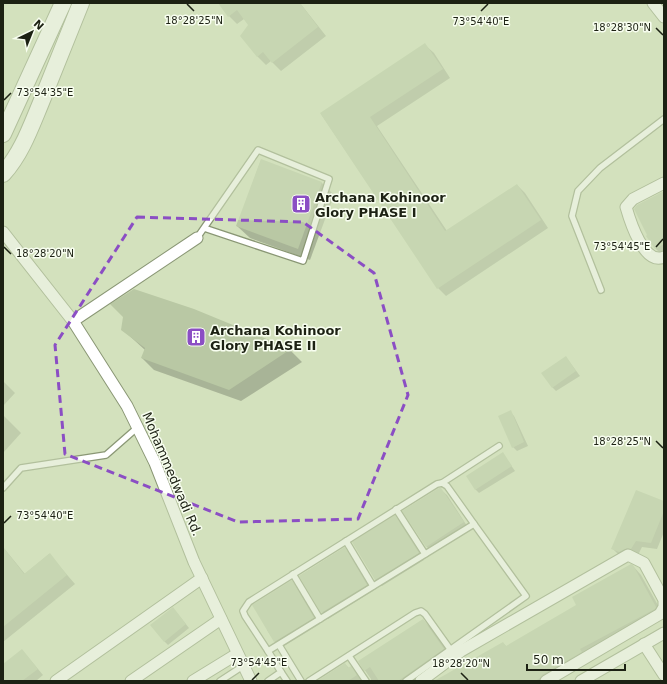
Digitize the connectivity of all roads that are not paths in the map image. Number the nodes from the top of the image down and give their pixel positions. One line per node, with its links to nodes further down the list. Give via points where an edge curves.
1 (63, 3): 6 (street)
2 (81, 3): 7 (street, via 24,143)
3 (653, 3): 4 (street)
4 (664, 17)
5 (664, 119): 13 (lane, via 600,168 578,191 572,216)
6 (3, 134)
7 (3, 174)
8 (664, 183): 12 (street, via 633,199 626,207 631,224 646,253 660,259)
9 (204, 228): 9 (lane, via 258,150 329,179 303,262); 11 (lane)
10 (3, 232): 14 (street, Mohammedwadi Rd.)
11 (197, 238): 14 (street)
12 (664, 257)
13 (602, 290)
14 (72, 321): 15 (street, Mohammedwadi Rd., via 128,406)
15 (138, 427): 18 (lane, via 106,455 22,468); 24 (street, Mohammedwadi Rd.)
16 (499, 446): 17 (lane)
17 (442, 483): 19 (lane); 20 (lane, via 447,486)
18 (3, 488)
19 (396, 509): 21 (lane); 22 (lane)
20 (474, 524): 22 (lane); 31 (lane, via 526,596)
21 (346, 541): 23 (lane); 25 (lane)
22 (425, 554): 25 (lane)
23 (293, 574): 27 (lane); 32 (lane, via 249,602 243,611)
24 (202, 578): 26 (street, Mohammedwadi Rd.); 39 (street)
25 (373, 586): 27 (lane)
26 (221, 619): 33 (street, Mohammedwadi Rd.); 40 (street)
27 (320, 619): 30 (lane)
28 (664, 633): 29 (street)
29 (644, 644): 37 (street); 51 (street)
30 (279, 645): 32 (lane); 46 (lane)
31 (450, 649): 34 (lane, via 421,611); 49 (lane)
32 (268, 651): 36 (lane)
33 (237, 654): 35 (street, Mohammedwadi Rd.); 41 (street)
34 (349, 656): 47 (lane); 48 (lane)
35 (243, 666): 42 (lane); 43 (street, Mohammedwadi Rd.)
36 (281, 672): 44 (lane); 45 (lane)
37 (664, 675)
38 (428, 678): 50 (street, via 461,650 628,555 644,563 664,600 660,614)
39 (56, 681)
40 (132, 681)
41 (193, 681)
42 (220, 681)
43 (251, 681)
44 (268, 681)
45 (287, 681)
46 (301, 681)
47 (309, 681)
48 (366, 681)
49 (406, 681)
50 (546, 681)
51 (581, 681)

